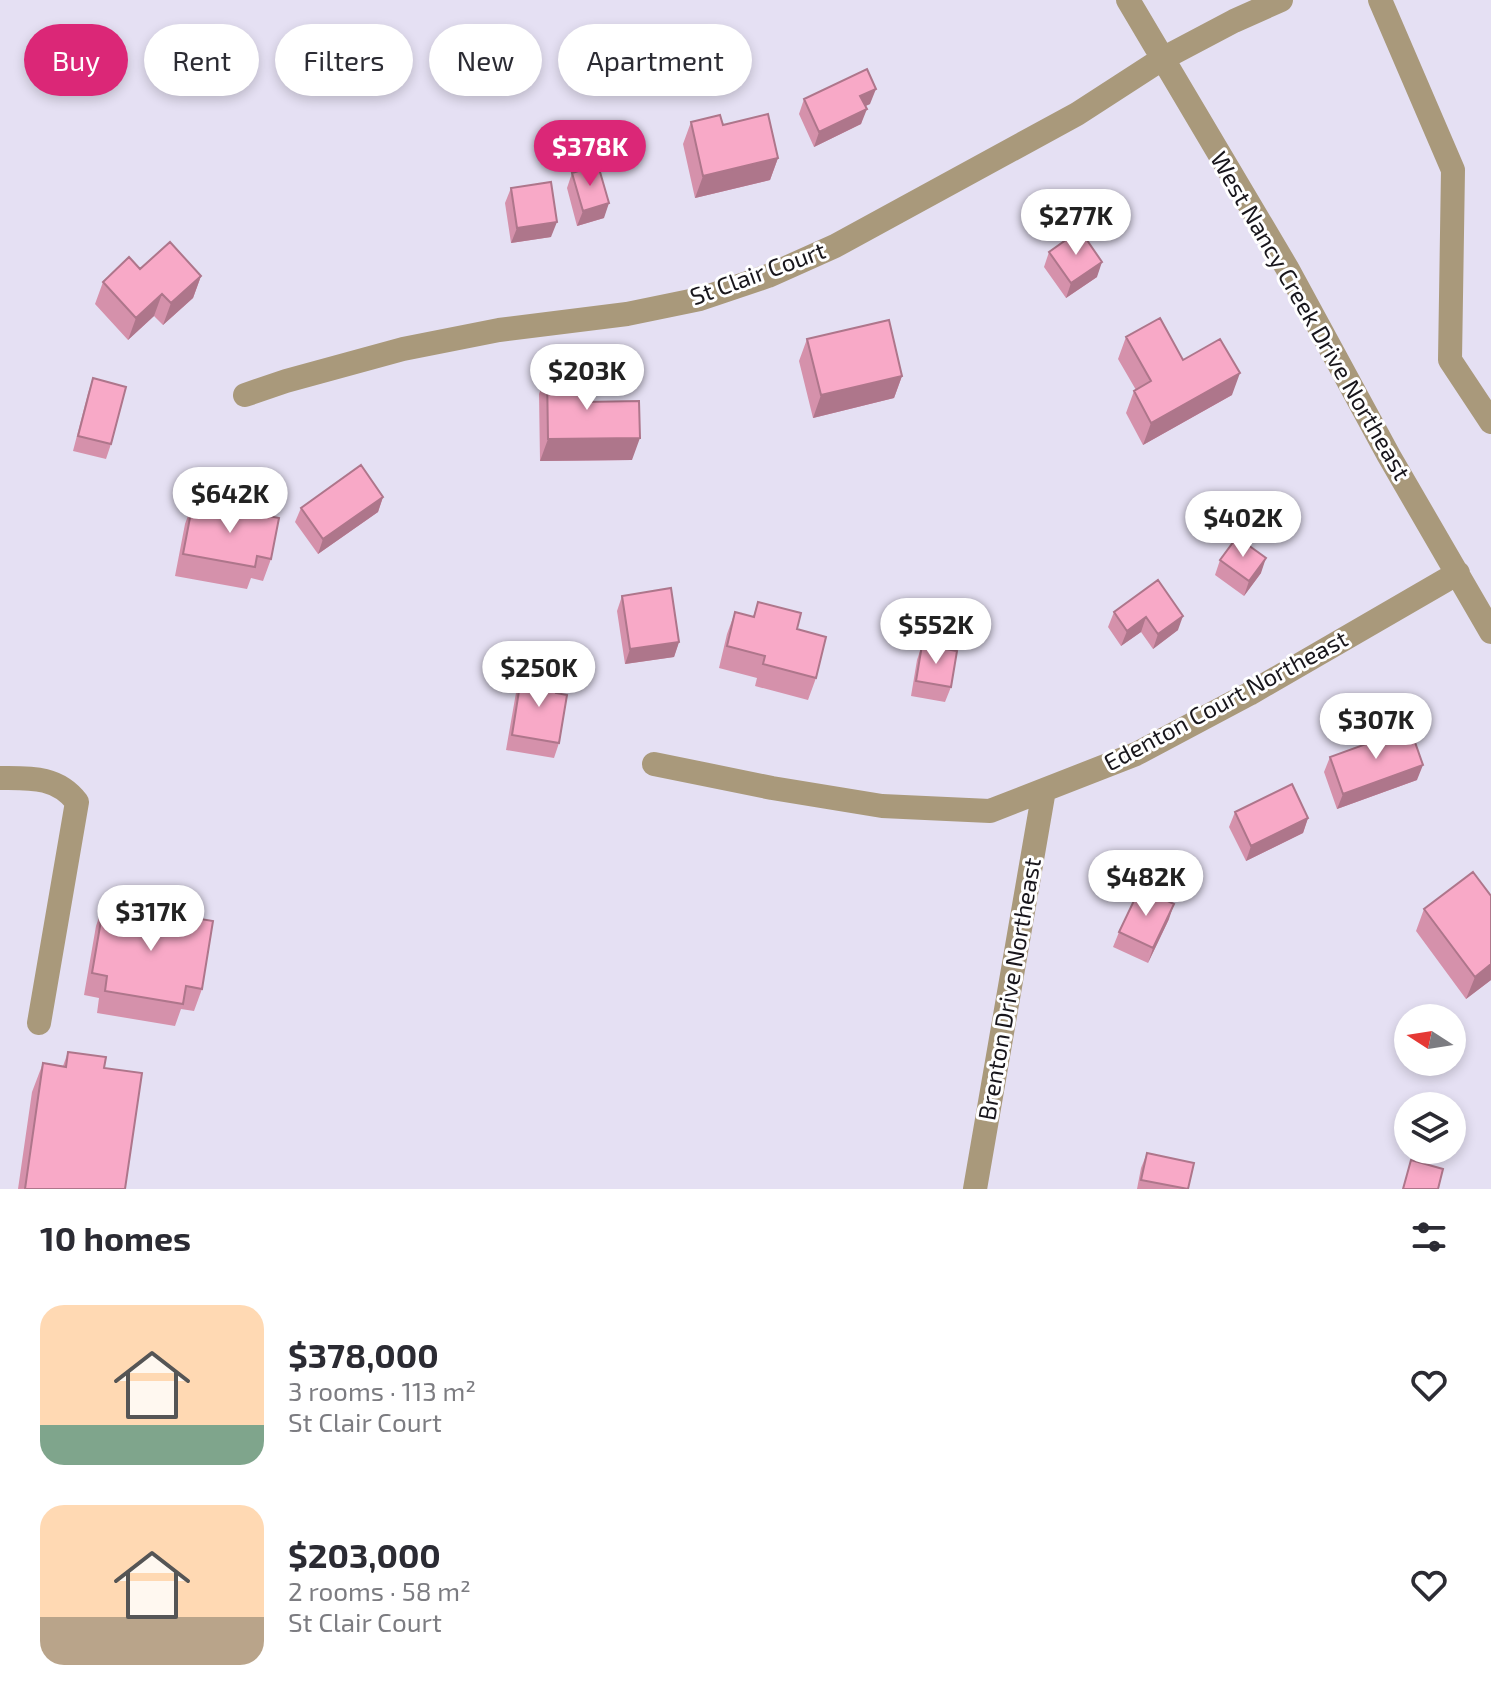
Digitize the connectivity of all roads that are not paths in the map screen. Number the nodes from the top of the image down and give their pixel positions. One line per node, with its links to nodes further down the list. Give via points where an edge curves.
1 (1128, 0): 4 (street, West Nancy Creek Drive Northeast)
2 (1281, 0): 4 (street, St Clair Court)
3 (1380, 0): 6 (street, via 1453,170 1450,360)
4 (1162, 59): 5 (street, St Clair Court, via 1077,114 835,246 768,276 700,299 627,314 403,349); 7 (street, West Nancy Creek Drive Northeast, via 1287,268)
5 (245, 395)
6 (1491, 422)
7 (1458, 573): 8 (street, West Nancy Creek Drive Northeast); 11 (street, Edenton Court Northeast, via 1136,754)
8 (1491, 632)
9 (654, 764): 11 (street, Edenton Court Northeast, via 882,806 990,811)
10 (0, 778): 12 (street, via 55,783 77,802)
11 (1044, 790): 13 (street, Brenton Drive Northeast)
12 (39, 1023)
13 (975, 1189)

